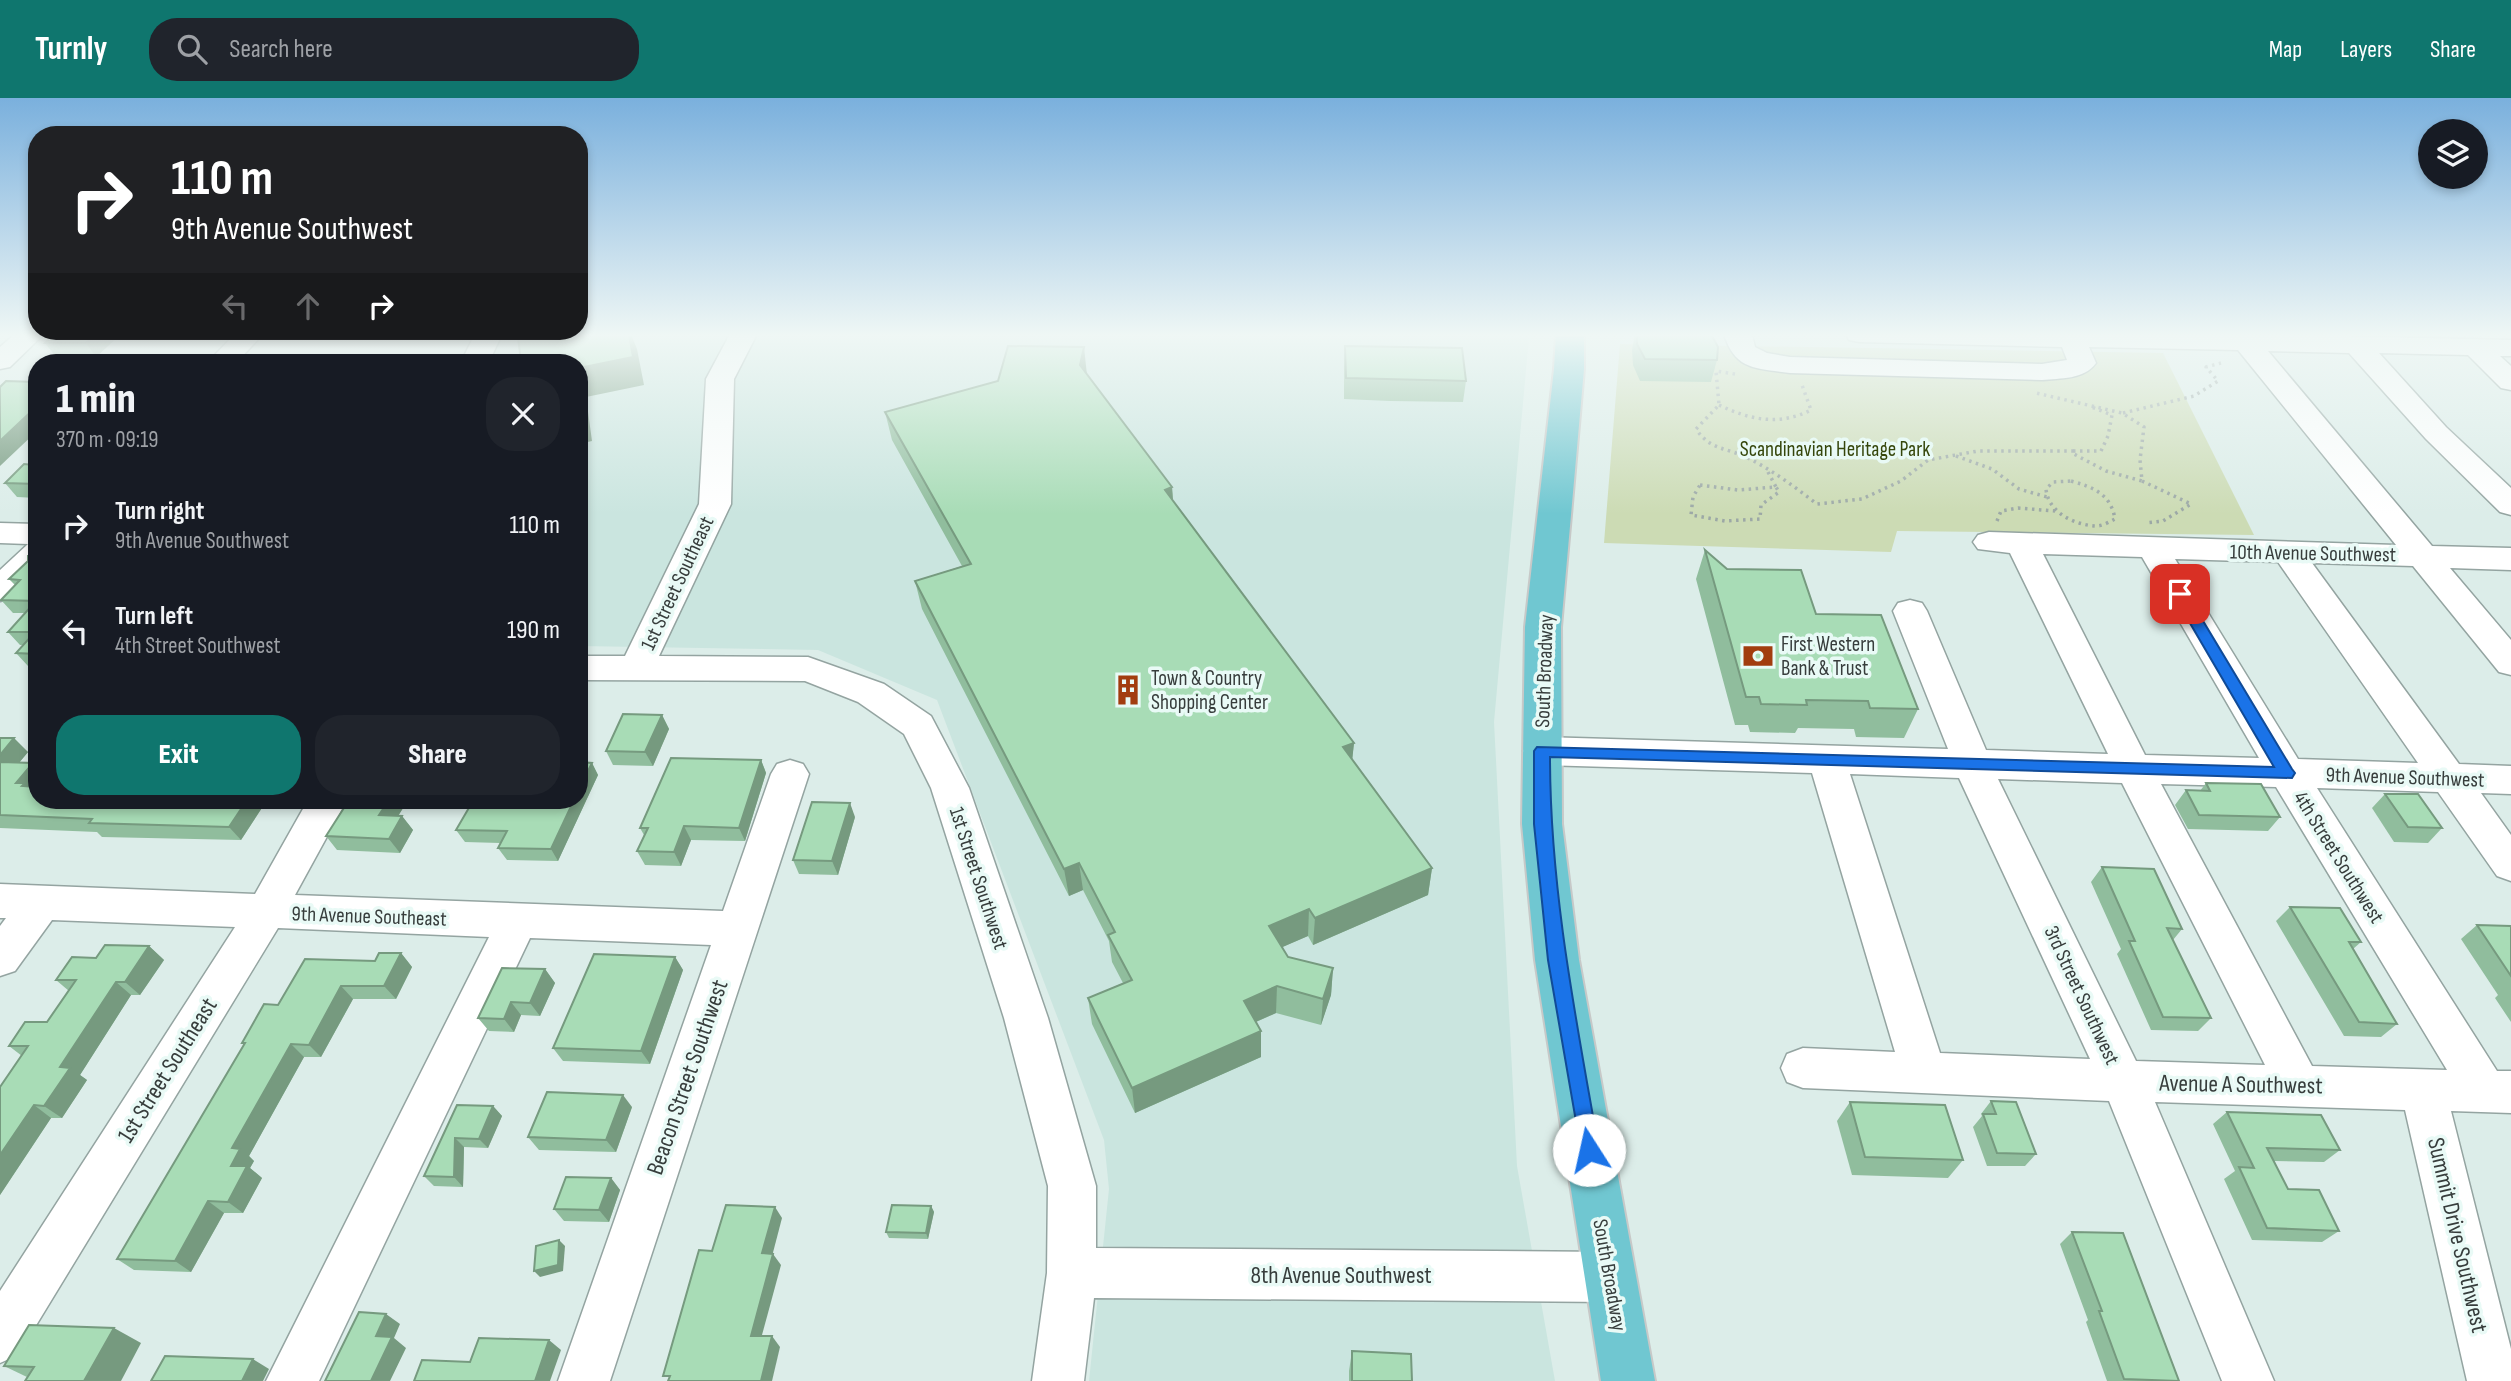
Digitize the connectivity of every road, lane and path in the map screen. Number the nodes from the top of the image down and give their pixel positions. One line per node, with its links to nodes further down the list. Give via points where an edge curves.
1 (719, 394): 34 (street, 1st Street Southeast, via 715,504)
2 (1567, 394): 35 (main road, South Broadway, via 1544,627)
3 (1718, 394): 9 (path)
4 (1806, 394): 9 (path, via 1811,410 1795,420 1760,421)
5 (2039, 394): 10 (path)
6 (2197, 394): 11 (path)
7 (2280, 394): 27 (street)
8 (2407, 394): 18 (street, via 2436,433)
9 (1719, 405): 14 (path, via 1696,429 1705,442 1746,457)
10 (2085, 405): 11 (path); 12 (path, via 2112,415 2108,436 2101,451)
11 (2122, 413): 15 (path, via 2144,427)
12 (2073, 451): 13 (path, via 1978,451); 15 (path, via 2106,471)
13 (1955, 456): 14 (path, via 1928,460 1901,481 1863,499 1817,504); 17 (path, via 1992,469 2019,489)
14 (1768, 471): 16 (path)
15 (2142, 481): 25 (path, via 2191,505)
16 (1777, 487): 16 (path, via 1779,492 1761,505 1760,519 1725,521 1691,515 1700,485 1727,491)
17 (2047, 497): 19 (path); 20 (path, via 2046,489 2053,482 2071,481 2093,488 2105,495)
18 (2511, 505)
19 (2056, 511): 20 (path, via 2097,527); 24 (path, via 2001,511 1996,522)
20 (2115, 519): 21 (path)
21 (2123, 522)
22 (0, 533): 23 (street)
23 (28, 534)
24 (2000, 536): 25 (street, 10th Avenue Southwest); 38 (street)
25 (2148, 536): 26 (street, 10th Avenue Southwest); 39 (street, 4th Street Southwest)
26 (2288, 553): 27 (street, 10th Avenue Southwest); 41 (street)
27 (2424, 555): 28 (street, 10th Avenue Southwest); 32 (street)
28 (2511, 559)
29 (28, 561): 30 (street)
30 (0, 590)
31 (1910, 611): 37 (street, 3rd Street Southwest)
32 (2511, 663)
33 (588, 668): 34 (street, 1st Street Southwest)
34 (636, 668): 57 (street, 1st Street Southwest, via 808,669 871,694 918,725 950,788 1026,1018 1072,1185)
35 (1542, 751): 36 (street, 9th Avenue Southwest); 58 (main road, South Broadway, via 1542,824 1557,960)
36 (1827, 760): 37 (street, 9th Avenue Southwest); 52 (street)
37 (1972, 764): 38 (street, 9th Avenue Southwest); 53 (street, 3rd Street Southwest)
38 (2134, 769): 39 (street, 9th Avenue Southwest); 54 (street)
39 (2287, 773): 41 (street, 9th Avenue Southwest); 56 (street, 4th Street Southwest)
40 (790, 774): 49 (street, Beacon Street Southwest)
41 (2449, 778): 42 (street, 9th Avenue Southwest); 44 (street)
42 (2511, 780)
43 (323, 809): 47 (street, 1st Street Southeast)
44 (2511, 865)
45 (0, 901): 46 (street, 9th Avenue Southeast)
46 (42, 902): 47 (street, 9th Avenue Southeast); 50 (street)
47 (266, 913): 48 (street, 9th Avenue Southeast); 59 (street, 1st Street Southeast)
48 (519, 921): 49 (street, 9th Avenue Southeast); 60 (street)
49 (737, 929): 61 (street, Beacon Street Southwest)
50 (0, 958)
51 (1803, 1068): 52 (street, Avenue A Southwest)
52 (1924, 1073): 53 (street, Avenue A Southwest)
53 (2123, 1081): 54 (street, Avenue A Southwest); 64 (street, 3rd Street Southwest)
54 (2299, 1085): 55 (street, Avenue A Southwest)
55 (2423, 1090): 56 (street, Avenue A Southwest); 65 (street, Summit Drive Southwest)
56 (2498, 1092)
57 (1072, 1273): 58 (street, 8th Avenue Southwest); 62 (street, 1st Street Southwest)
58 (1610, 1277): 63 (main road, South Broadway)
59 (0, 1337)
60 (292, 1381)
61 (584, 1381)
62 (1058, 1381)
63 (1628, 1381)
64 (2248, 1381)
65 (2493, 1381)

